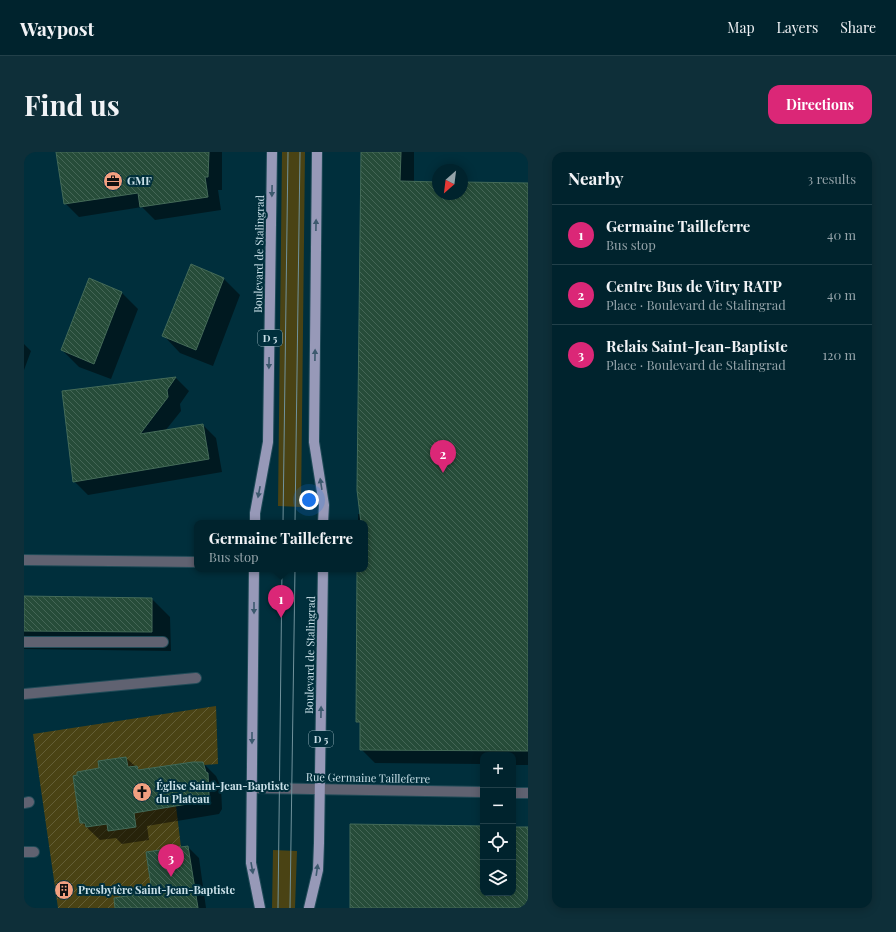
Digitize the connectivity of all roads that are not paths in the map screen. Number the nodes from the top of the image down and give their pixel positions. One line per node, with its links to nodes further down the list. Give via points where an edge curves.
1 (272, 152): 3 (main road, Boulevard de Stalingrad / D 5, one-way to 3, via 268,442)
2 (317, 152): 4 (main road, one-way to 2, via 324,505 314,442)
3 (254, 520)
4 (323, 520)
5 (24, 560): 6 (street)
6 (194, 562)
7 (254, 572): 13 (main road, one-way to 13)
8 (323, 572): 14 (main road, Boulevard de Stalingrad / D 5, one-way to 8)
9 (24, 642): 10 (street)
10 (164, 642)
11 (196, 678): 12 (street)
12 (24, 694)
13 (252, 788): 14 (street, Rue Germaine Tailleferre); 18 (main road, one-way to 18, via 251,863)
14 (321, 789): 15 (street, Rue Germaine Tailleferre); 19 (main road, Boulevard de Stalingrad / D 5, one-way to 14, via 318,870)
15 (480, 792)
16 (516, 793): 17 (street)
17 (528, 793)
18 (260, 908)
19 (309, 908)

